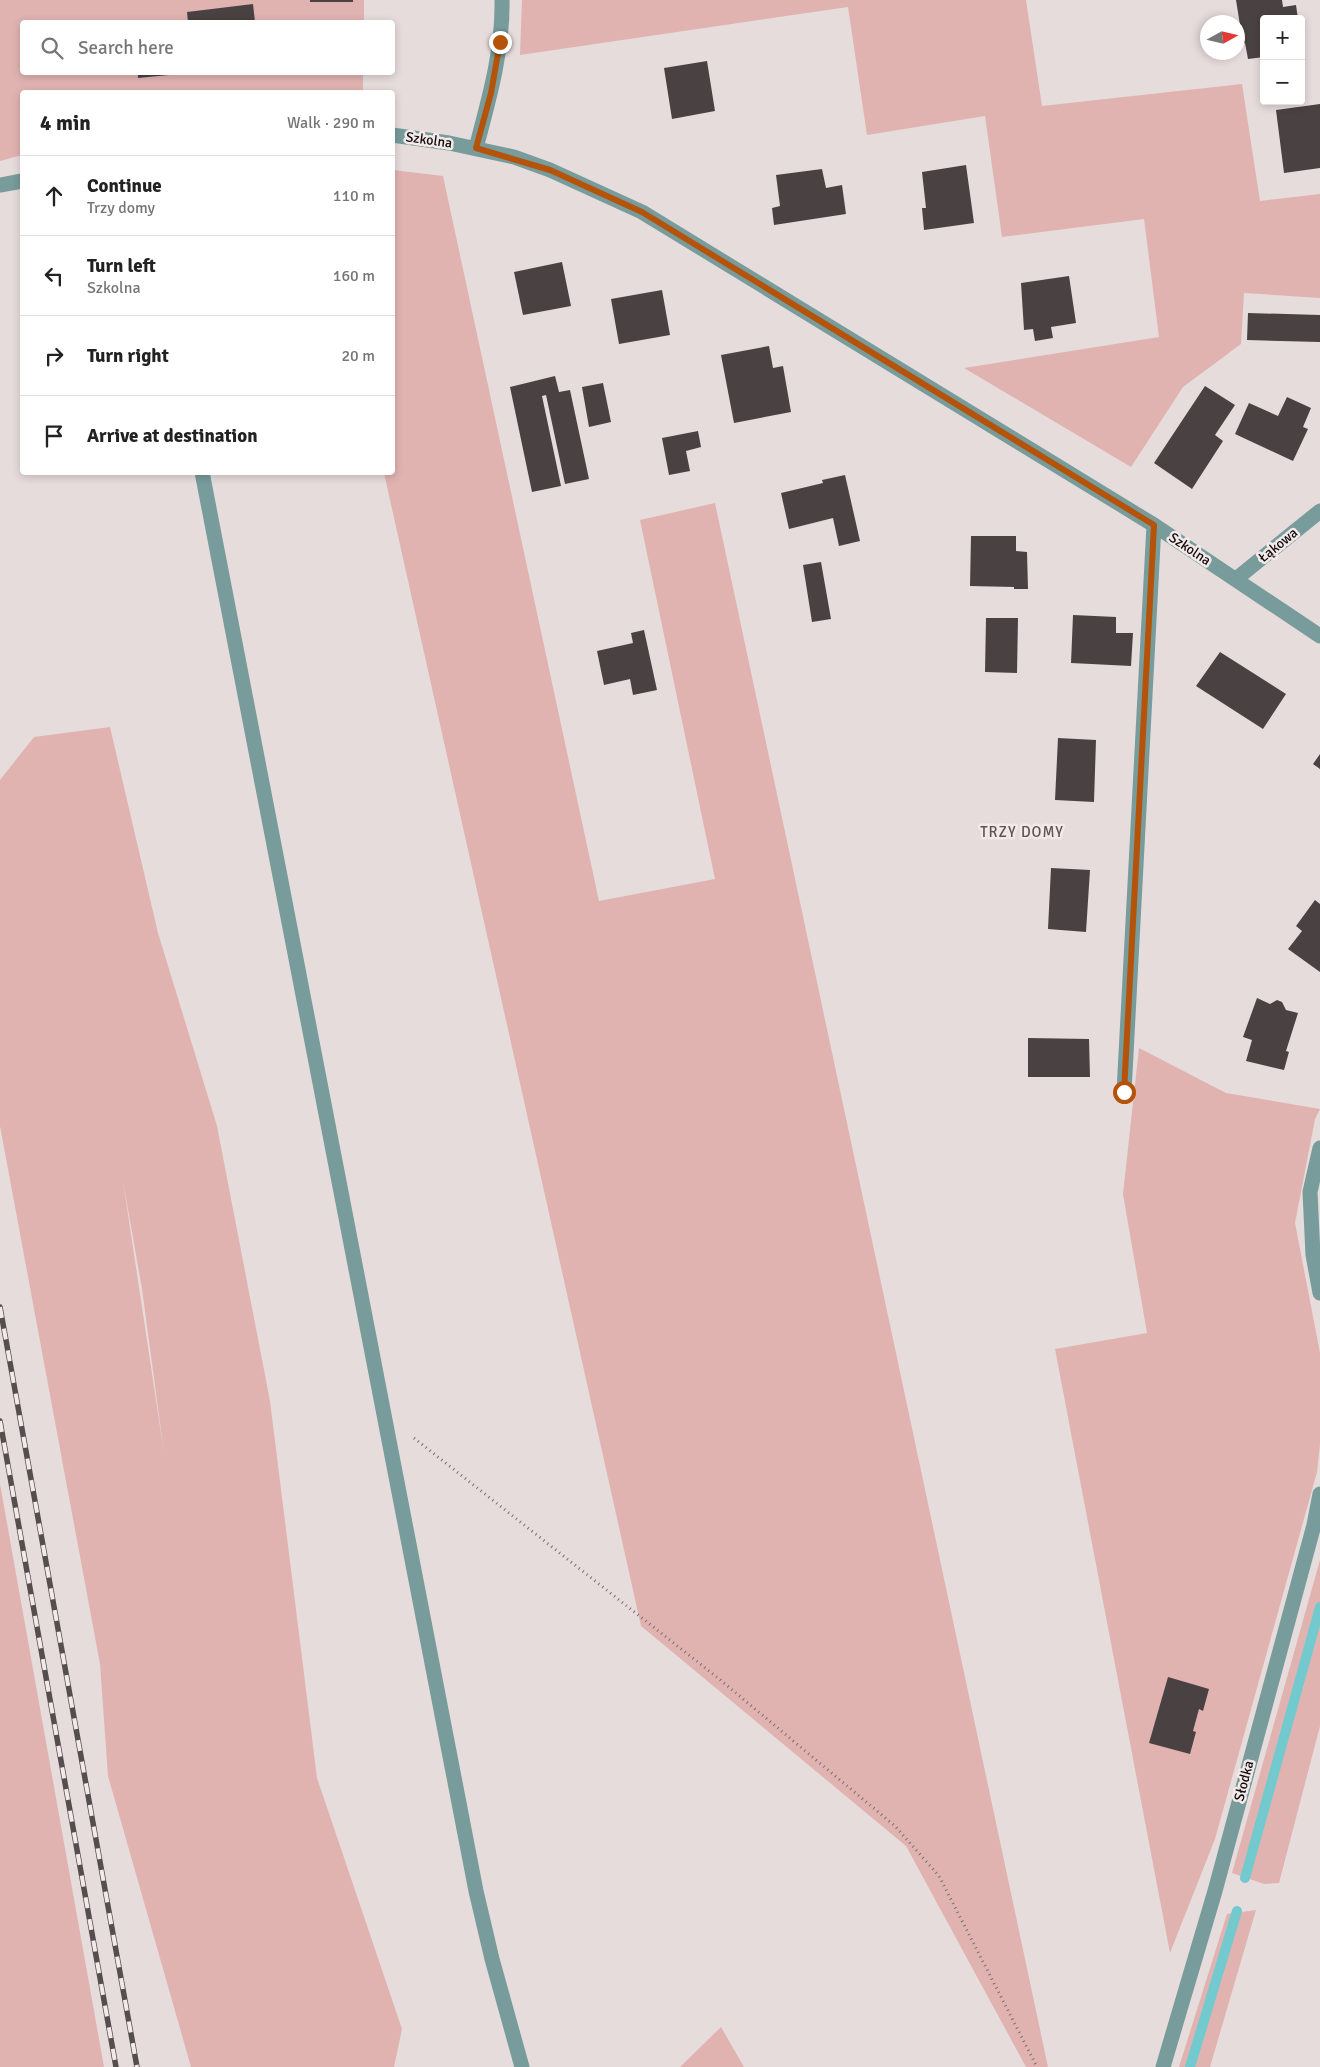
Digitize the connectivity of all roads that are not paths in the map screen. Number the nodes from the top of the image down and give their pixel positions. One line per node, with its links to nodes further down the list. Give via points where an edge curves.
1 (502, 0): 3 (street, via 500,42)
2 (395, 135): 3 (street, Szkolna)
3 (476, 148): 8 (street, Szkolna, via 550,170 642,212)
4 (20, 181): 5 (street)
5 (0, 185)
6 (203, 475): 15 (street, via 476,1891)
7 (1320, 511): 9 (street, Łąkowa)
8 (1154, 525): 9 (street, Szkolna); 11 (street)
9 (1236, 579): 10 (street, Szkolna)
10 (1320, 636)
11 (1124, 1092)
12 (1320, 1148): 13 (street, via 1310,1192 1313,1255)
13 (1320, 1293)
14 (1320, 1494): 16 (street, Słodka, via 1214,1891)
15 (522, 2067)
16 (1163, 2067)

